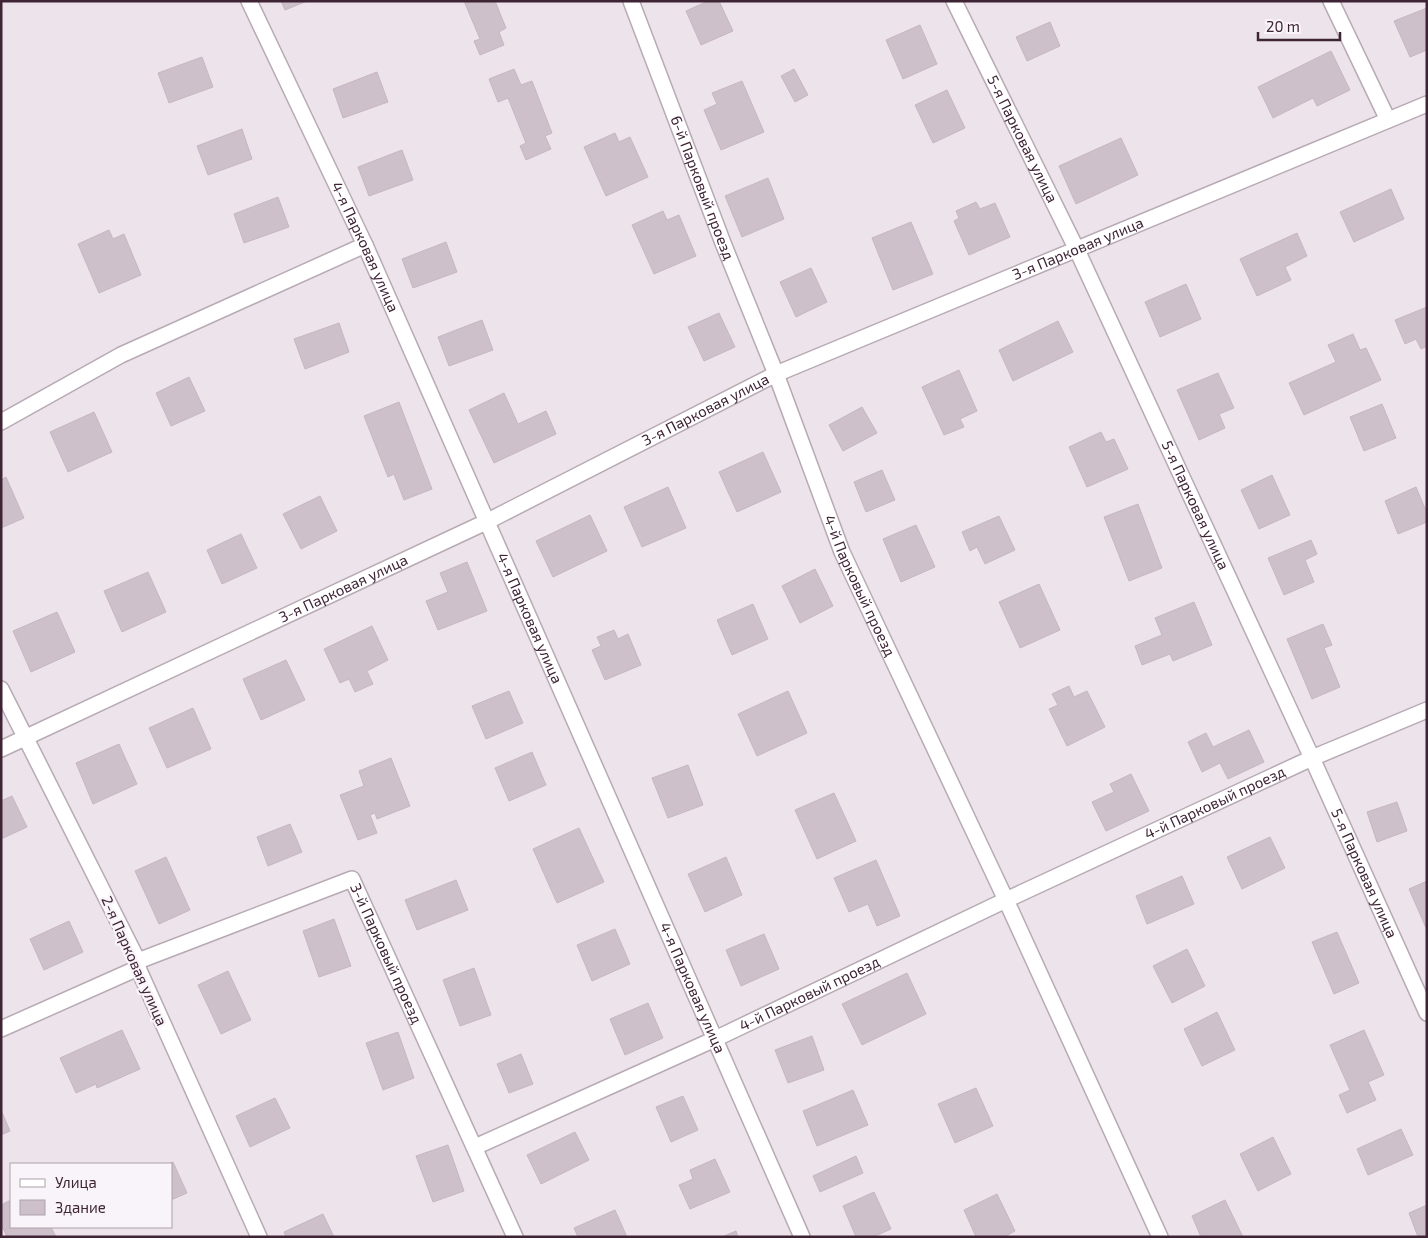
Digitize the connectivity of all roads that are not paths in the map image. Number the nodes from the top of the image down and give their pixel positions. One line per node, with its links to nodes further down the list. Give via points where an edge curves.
1 (249, 1): 7 (street, 4-я Парковая улица)
2 (631, 1): 9 (street, 6-й Парковый проезд, via 722,243)
3 (954, 1): 8 (street, 5-я Парковая улица)
4 (1331, 1): 6 (street)
5 (1427, 104): 6 (street, 3-я Парковая улица)
6 (1388, 120): 8 (street, 3-я Парковая улица)
7 (365, 245): 10 (street, via 122,355); 11 (street, 4-я Парковая улица)
8 (1077, 250): 9 (street, 3-я Парковая улица); 16 (street, 5-я Парковая улица)
9 (776, 374): 11 (street, 3-я Парковая улица); 17 (street, 4-й Парковый проезд, via 842,552)
10 (1, 422)
11 (486, 522): 14 (street, 3-я Парковая улица); 21 (street, 4-я Парковая улица)
12 (1, 689): 14 (street, 2-я Парковая улица)
13 (1427, 710): 16 (street, 4-й Парковый проезд)
14 (26, 738): 15 (street, 3-я Парковая улица); 18 (street, 2-я Парковая улица)
15 (1, 749)
16 (1312, 758): 17 (street, 4-й Парковый проезд); 19 (street, 5-я Парковая улица)
17 (1006, 900): 21 (street, 4-й Парковый проезд); 26 (street, 4-й Парковый проезд)
18 (138, 964): 20 (street); 22 (street, 3-й Парковый проезд, via 352,879); 23 (street, 2-я Парковая улица)
19 (1427, 1013)
20 (1, 1029)
21 (715, 1039): 22 (street, 4-й Парковый проезд); 25 (street, 4-я Парковая улица)
22 (475, 1147): 24 (street, 3-й Парковый проезд)
23 (259, 1237)
24 (514, 1237)
25 (802, 1237)
26 (1160, 1237)

